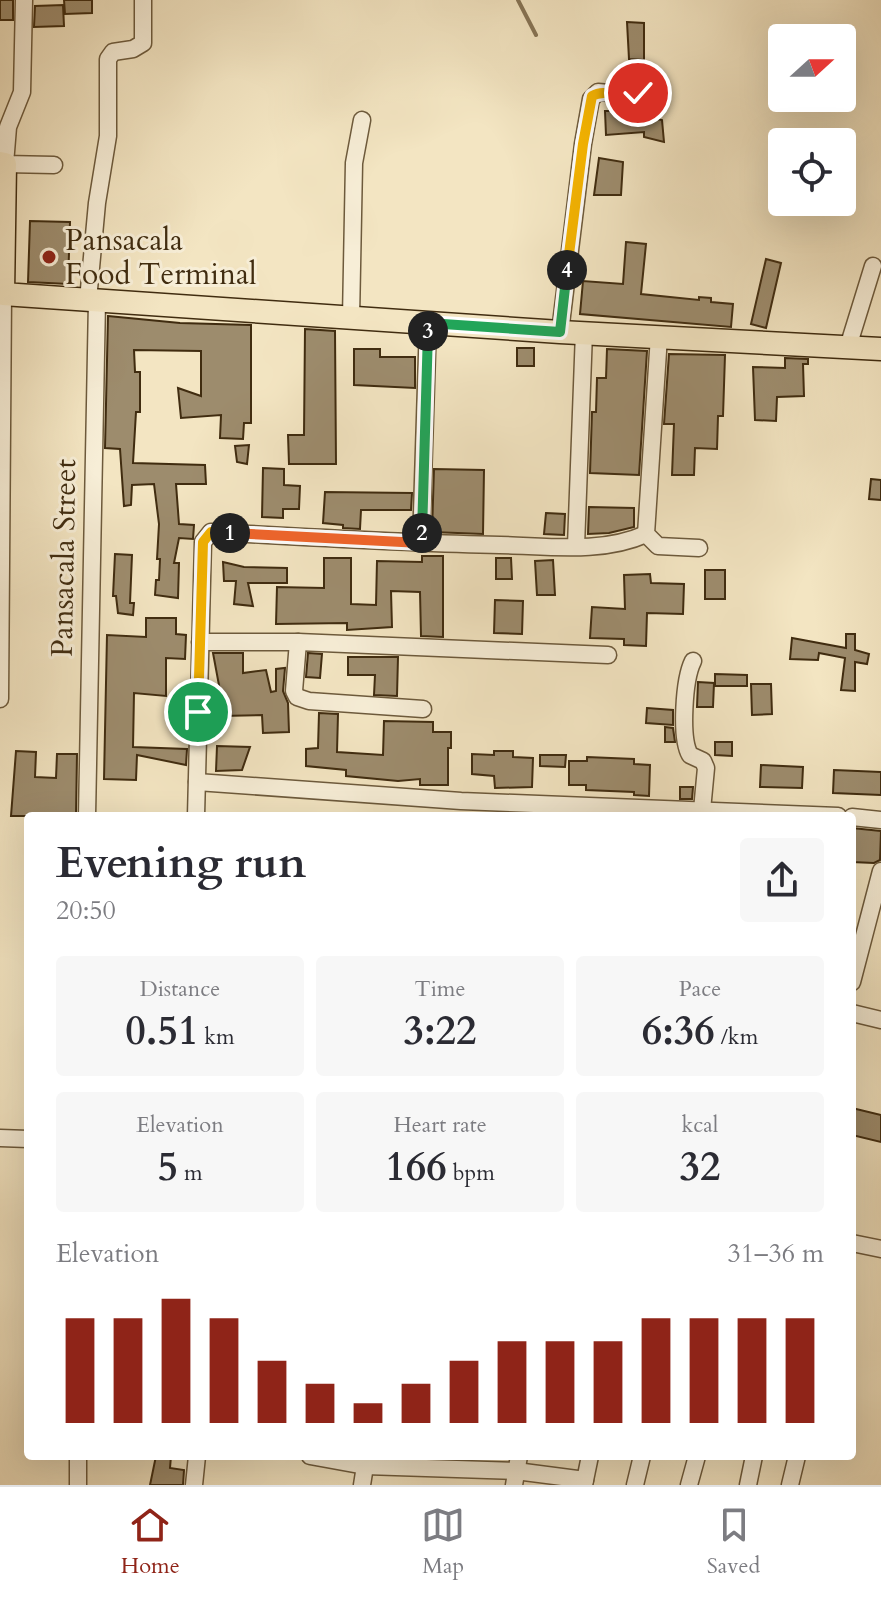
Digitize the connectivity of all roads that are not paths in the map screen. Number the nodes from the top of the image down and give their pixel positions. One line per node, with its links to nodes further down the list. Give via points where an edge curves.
1 (24, 0): 4 (street, via 22,92)
2 (143, 0): 10 (street, Pansacala Street, via 143,43 113,52 108,59 108,136 97,203)
3 (651, 79): 13 (street, via 634,95 601,92 591,99)
4 (6, 116): 6 (street)
5 (362, 120): 11 (street, via 354,163)
6 (2, 164): 7 (street); 9 (main road)
7 (54, 165)
8 (873, 266): 16 (street)
9 (3, 294): 10 (main road); 22 (street)
10 (92, 300): 11 (main road); 32 (street, Pansacala Street)
11 (351, 318): 12 (main road)
12 (428, 323): 13 (main road); 19 (street)
13 (560, 332): 14 (main road)
14 (584, 332): 15 (main road); 20 (street)
15 (659, 336): 16 (main road); 18 (street)
16 (848, 347): 17 (main road)
17 (881, 349)
18 (646, 534): 20 (street, via 627,543); 21 (street, via 658,546)
19 (421, 543): 20 (street); 23 (street, via 211,532 203,542)
20 (576, 546)
21 (699, 548)
22 (1, 582): 27 (street)
23 (200, 642): 24 (street); 29 (street)
24 (298, 642): 25 (street); 28 (street, via 297,697)
25 (608, 655)
26 (693, 661): 31 (street, via 685,691 685,747 706,768)
27 (0, 699)
28 (423, 709)
29 (197, 782): 30 (street); 33 (street)
30 (460, 808): 31 (street)
31 (702, 810): 34 (street)
32 (87, 812)
33 (196, 812)
34 (747, 812)
35 (856, 817): 36 (street)
36 (881, 820)
37 (881, 871): 38 (street)
38 (860, 919): 39 (street)
39 (856, 950)
40 (856, 1014): 41 (street)
41 (881, 1020)
42 (0, 1138): 43 (street)
43 (24, 1139)
44 (856, 1244): 45 (street)
45 (881, 1249)
46 (78, 1460): 58 (street)
47 (197, 1460): 59 (street)
48 (336, 1460): 55 (street)
49 (589, 1460): 57 (street)
50 (641, 1460): 61 (street)
51 (696, 1460): 62 (street)
52 (753, 1460): 63 (street)
53 (796, 1460): 64 (street)
54 (419, 1463): 55 (street); 56 (street)
55 (365, 1466): 60 (street)
56 (516, 1471): 57 (street)
57 (584, 1482)
58 (78, 1485)
59 (194, 1485)
60 (362, 1485)
61 (635, 1485)
62 (689, 1485)
63 (748, 1485)
64 (790, 1485)

